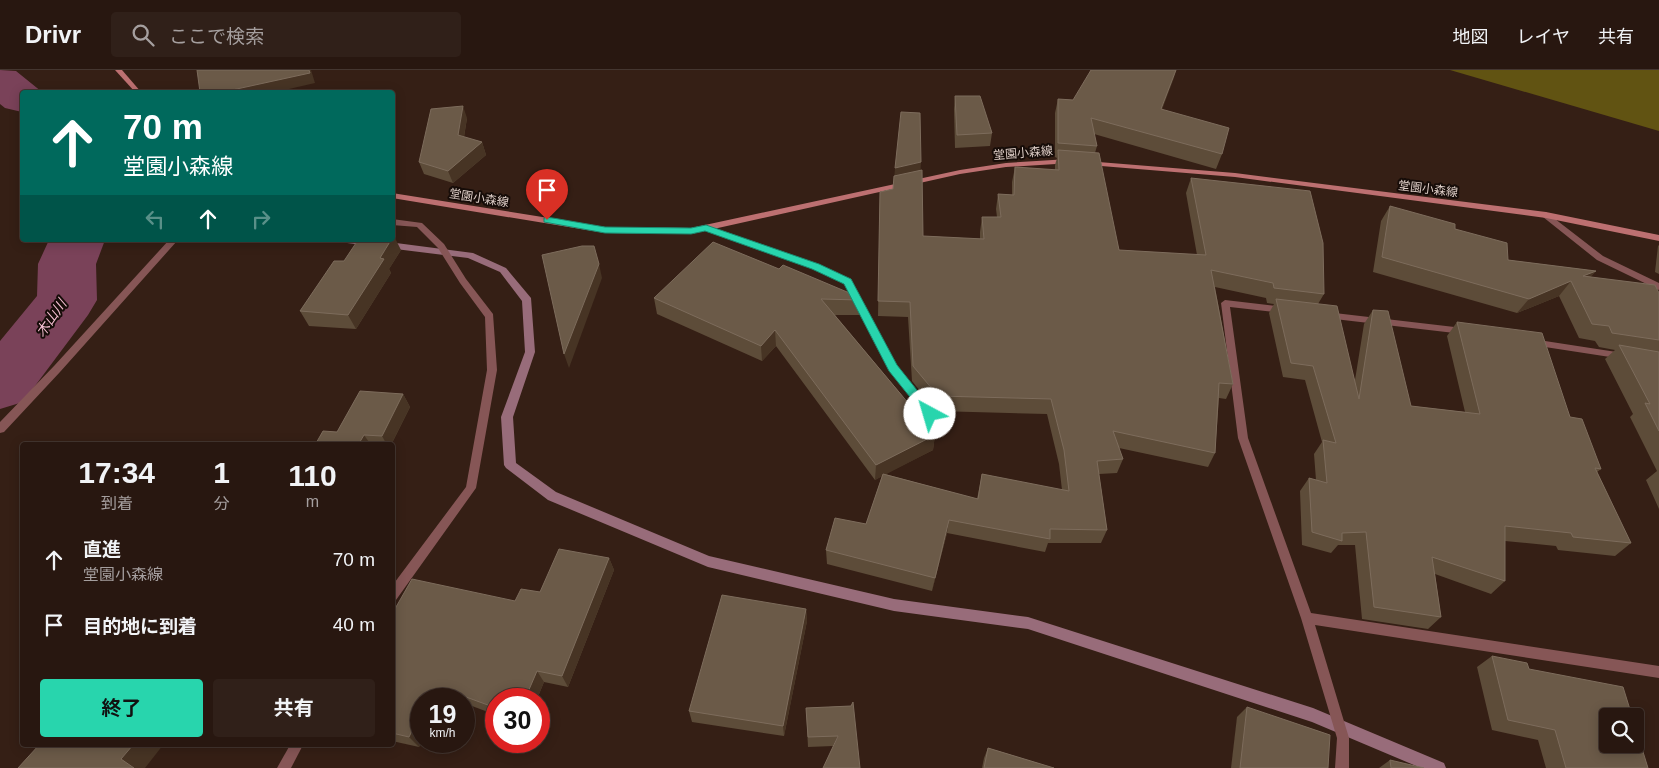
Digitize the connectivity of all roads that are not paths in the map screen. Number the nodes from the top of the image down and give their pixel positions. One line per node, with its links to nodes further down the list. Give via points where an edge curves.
1 (118, 70): 2 (main road)
2 (136, 90)
3 (395, 195): 6 (main road, 堂園小森線, via 605,230 691,231)
4 (1546, 215): 6 (main road, 堂園小森線, via 1235,175 1059,161 960,172); 7 (main road, 堂園小森線); 9 (street, via 1600,258)
5 (395, 222): 17 (street, via 419,224 441,246 463,282 490,316 492,370 471,488)
6 (706, 228): 15 (street, via 815,266 848,281 893,368)
7 (1659, 238)
8 (172, 242): 16 (street)
9 (1659, 287)
10 (1292, 311): 18 (street, via 1224,303 1243,438)
11 (1320, 314): 12 (street)
12 (1473, 333)
13 (1520, 340): 14 (street)
14 (1632, 357)
15 (930, 414)
16 (0, 429)
17 (395, 592)
18 (1307, 618): 19 (street); 22 (street, via 1343,738)
19 (1659, 672)
20 (297, 747): 21 (street)
21 (284, 768)
22 (1342, 768)

